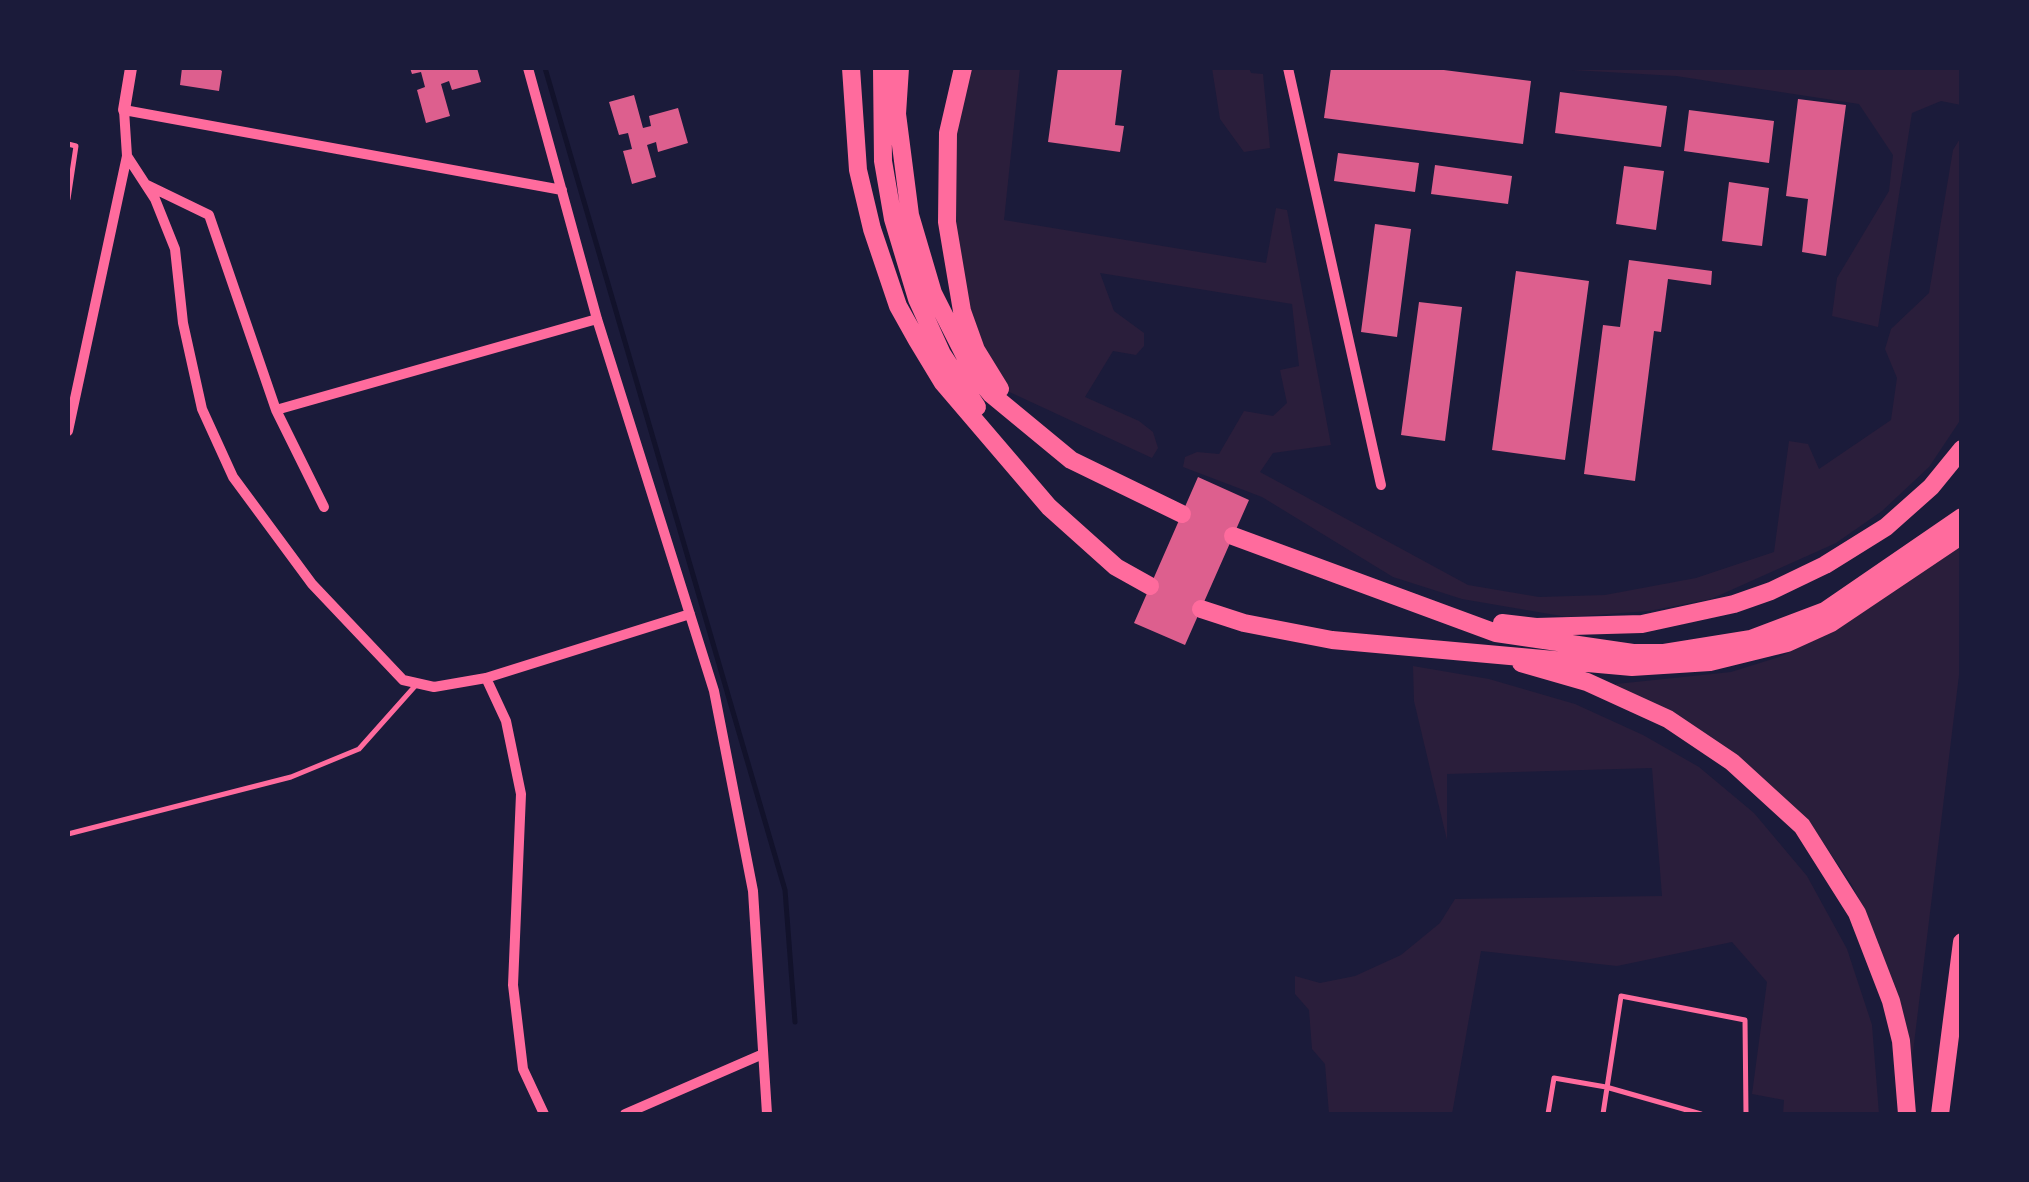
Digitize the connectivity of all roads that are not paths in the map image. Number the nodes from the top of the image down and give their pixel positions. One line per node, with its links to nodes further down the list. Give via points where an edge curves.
1 (131, 68): 8 (street)
2 (528, 68): 12 (street)
3 (851, 68): 20 (highway, via 858,170 898,306 944,383)
4 (882, 68): 20 (highway, via 883,161 917,299 959,382)
5 (900, 68): 18 (highway, via 900,159 934,293 982,383)
6 (963, 68): 18 (highway, via 946,173 948,238 962,311 995,384)
7 (1288, 68): 19 (street)
8 (124, 110): 10 (street); 12 (street)
9 (68, 144): 13 (lane, via 76,146)
10 (127, 156): 11 (street); 16 (street)
11 (146, 185): 15 (street, via 209,214); 33 (street, via 175,249 202,409 233,476 312,584 403,680)
12 (562, 190): 14 (street)
13 (68, 199)
14 (597, 319): 15 (street); 30 (street)
15 (276, 410): 21 (street)
16 (68, 431)
17 (1962, 449): 28 (highway, via 1909,508 1858,546 1771,590 1689,616 1536,627)
18 (1071, 460): 22 (highway)
19 (1381, 486)
20 (1049, 506): 27 (highway, via 1116,566)
21 (324, 507)
22 (1182, 514)
23 (1962, 517): 26 (highway)
24 (1962, 534): 26 (highway)
25 (1233, 536): 28 (highway)
26 (1918, 556): 28 (highway, via 1782,630 1664,653 1496,633); 31 (highway, via 1831,623 1787,643 1710,662 1632,667)
27 (1150, 586)
28 (1383, 595)
29 (1201, 609): 31 (highway, via 1288,633)
30 (690, 614): 32 (street); 36 (street, via 714,692 753,891)
31 (1377, 642): 45 (highway, via 1513,661 1587,682 1668,719 1765,789 1802,826 1858,914 1898,1027)
32 (486, 678): 33 (street); 38 (street, via 506,721 521,794 513,985 523,1069)
33 (418, 683): 34 (lane, via 359,749 291,777)
34 (68, 834)
35 (1962, 942): 46 (highway)
36 (763, 1054): 39 (street); 40 (street)
37 (1606, 1087): 41 (lane, via 1554,1078); 42 (lane); 43 (lane); 44 (lane, via 1621,996 1745,1020)
38 (544, 1114)
39 (625, 1114)
40 (767, 1114)
41 (1548, 1114)
42 (1604, 1114)
43 (1702, 1114)
44 (1746, 1114)
45 (1906, 1114)
46 (1940, 1114)

